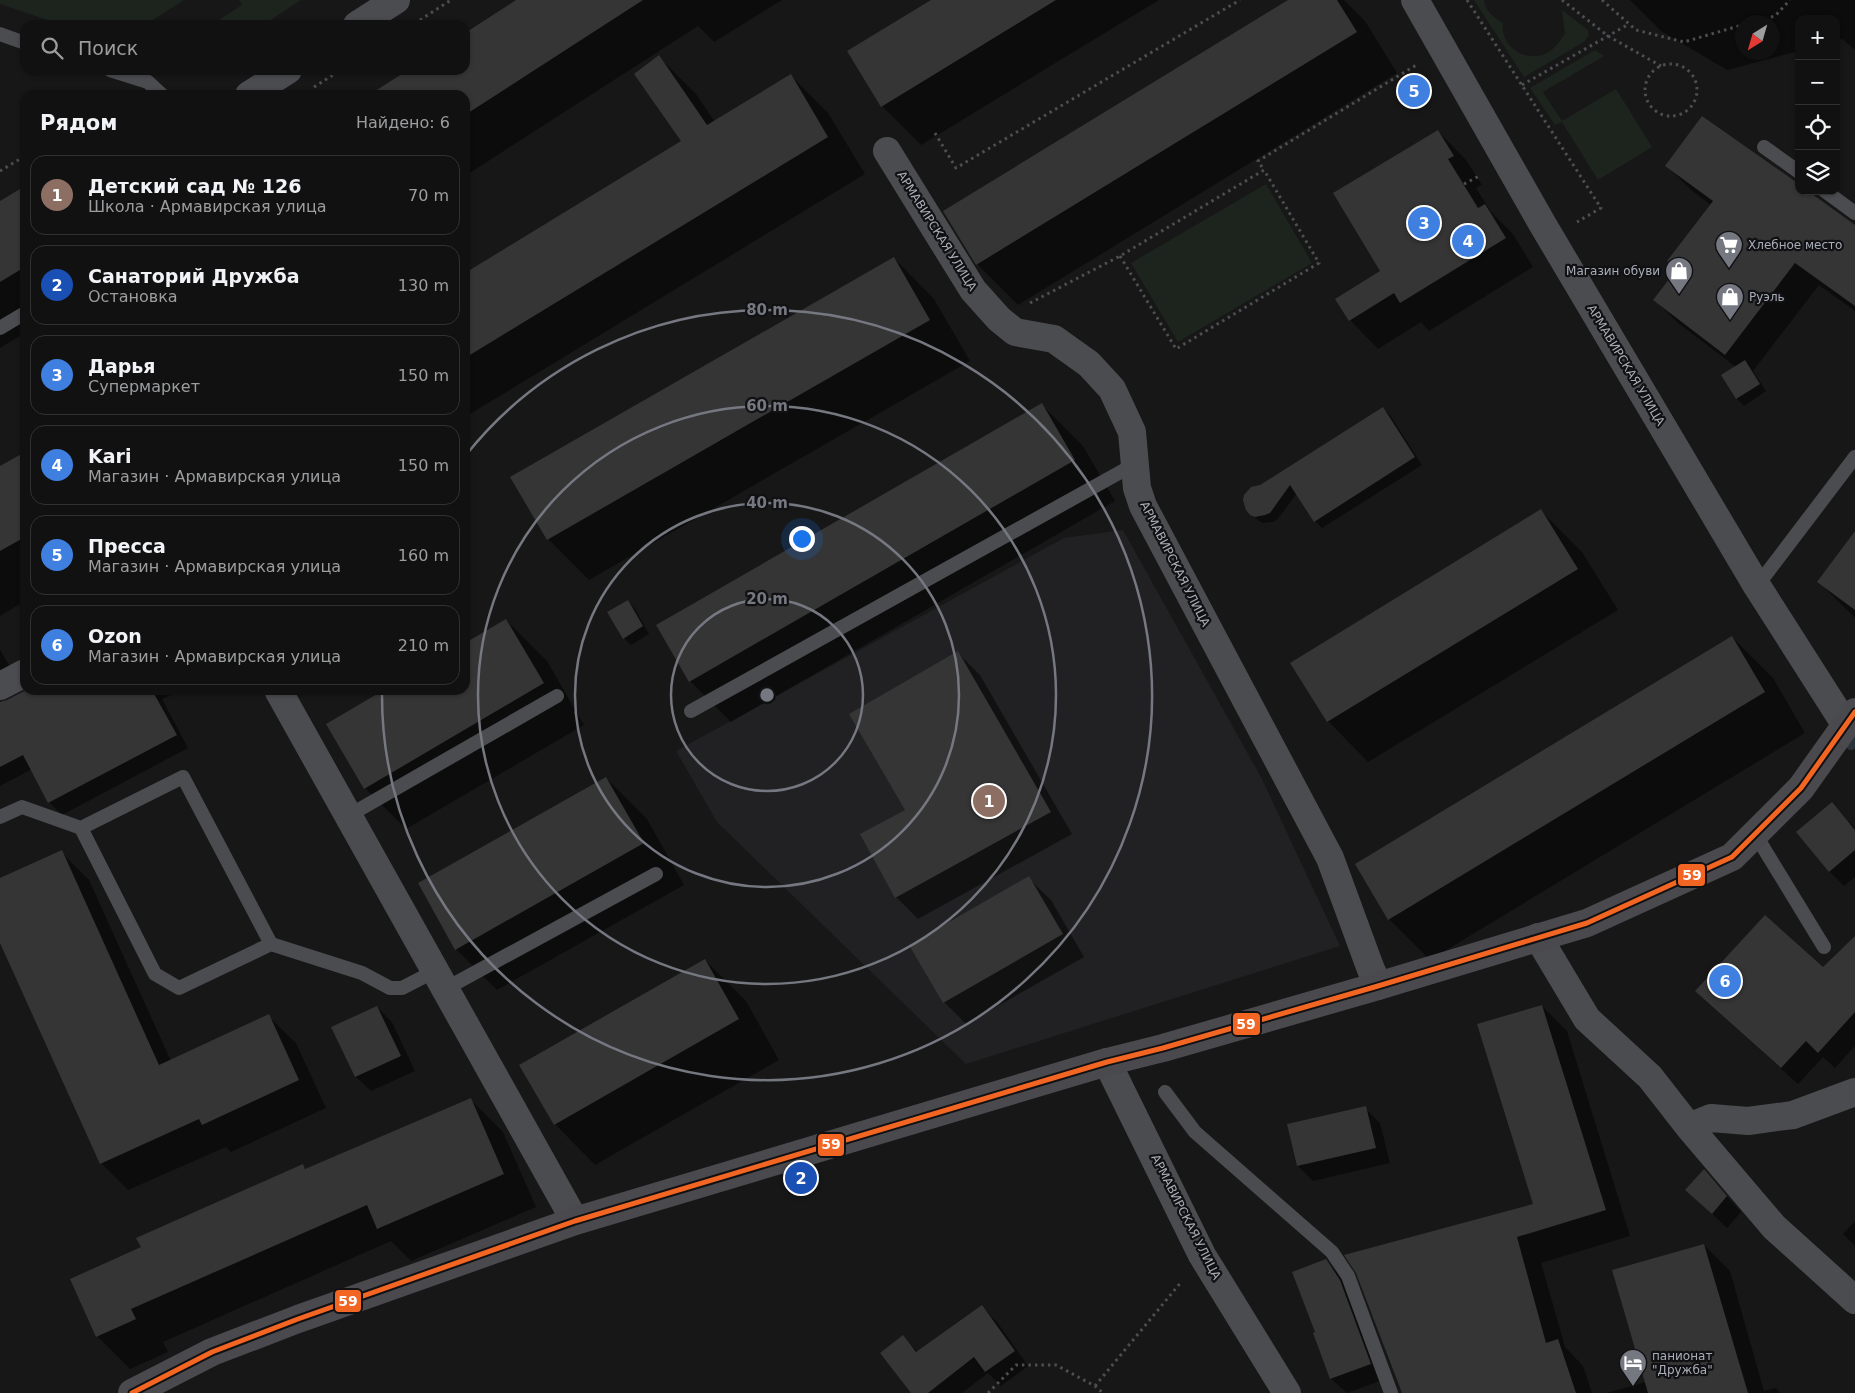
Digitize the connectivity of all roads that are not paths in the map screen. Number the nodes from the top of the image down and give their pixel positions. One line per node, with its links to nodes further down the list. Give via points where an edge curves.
1 (396, 0): 3 (street)
2 (1415, 0): 19 (street, АРМАВИРСКАЯ УЛИЦА, via 1550,238)
3 (365, 20)
4 (0, 34): 5 (lane)
5 (20, 40)
6 (126, 75): 8 (lane, via 148,82)
7 (280, 75): 9 (street)
8 (157, 90)
9 (257, 90)
10 (1764, 147): 12 (lane)
11 (887, 151): 18 (street, АРМАВИРСКАЯ УЛИЦА, via 973,290 999,319 1016,332 1054,339 1089,364 1112,389 1132,432)
12 (1795, 169)
13 (1830, 195): 14 (lane)
14 (1855, 213)
15 (20, 316): 16 (lane)
16 (0, 328)
17 (1855, 457): 19 (lane)
18 (1135, 464): 24 (lane); 35 (street, АРМАВИРСКАЯ УЛИЦА, via 1137,488 1143,506 1330,858)
19 (1757, 586): 25 (street, АРМАВИРСКАЯ УЛИЦА)
20 (20, 676): 21 (street)
21 (0, 686)
22 (281, 695): 27 (street)
23 (557, 696): 27 (lane)
24 (691, 710)
25 (1850, 718): 29 (main road, via 1801,788)
26 (0, 816): 28 (lane, via 22,807)
27 (348, 816): 34 (street)
28 (81, 828): 32 (lane, via 155,974 179,988); 32 (lane, via 183,777)
29 (1755, 834): 31 (main road, via 1732,857 1587,923); 33 (lane)
30 (656, 874): 34 (lane)
31 (1538, 938): 35 (main road); 39 (street, via 1587,1019 1650,1077)
32 (271, 944): 34 (lane, via 362,973 390,988)
33 (1824, 947)
34 (440, 980): 40 (street)
35 (1378, 986): 36 (main road)
36 (1107, 1062): 40 (main road); 43 (street, АРМАВИРСКАЯ УЛИЦА, via 1202,1255)
37 (1165, 1092): 44 (lane, via 1195,1132 1332,1252 1348,1276)
38 (1855, 1092): 39 (street, via 1793,1115 1748,1121 1711,1118)
39 (1689, 1127): 41 (street, via 1774,1228)
40 (575, 1221): 42 (main road, via 212,1352)
41 (1855, 1300)
42 (132, 1393)
43 (1287, 1393)
44 (1390, 1393)

